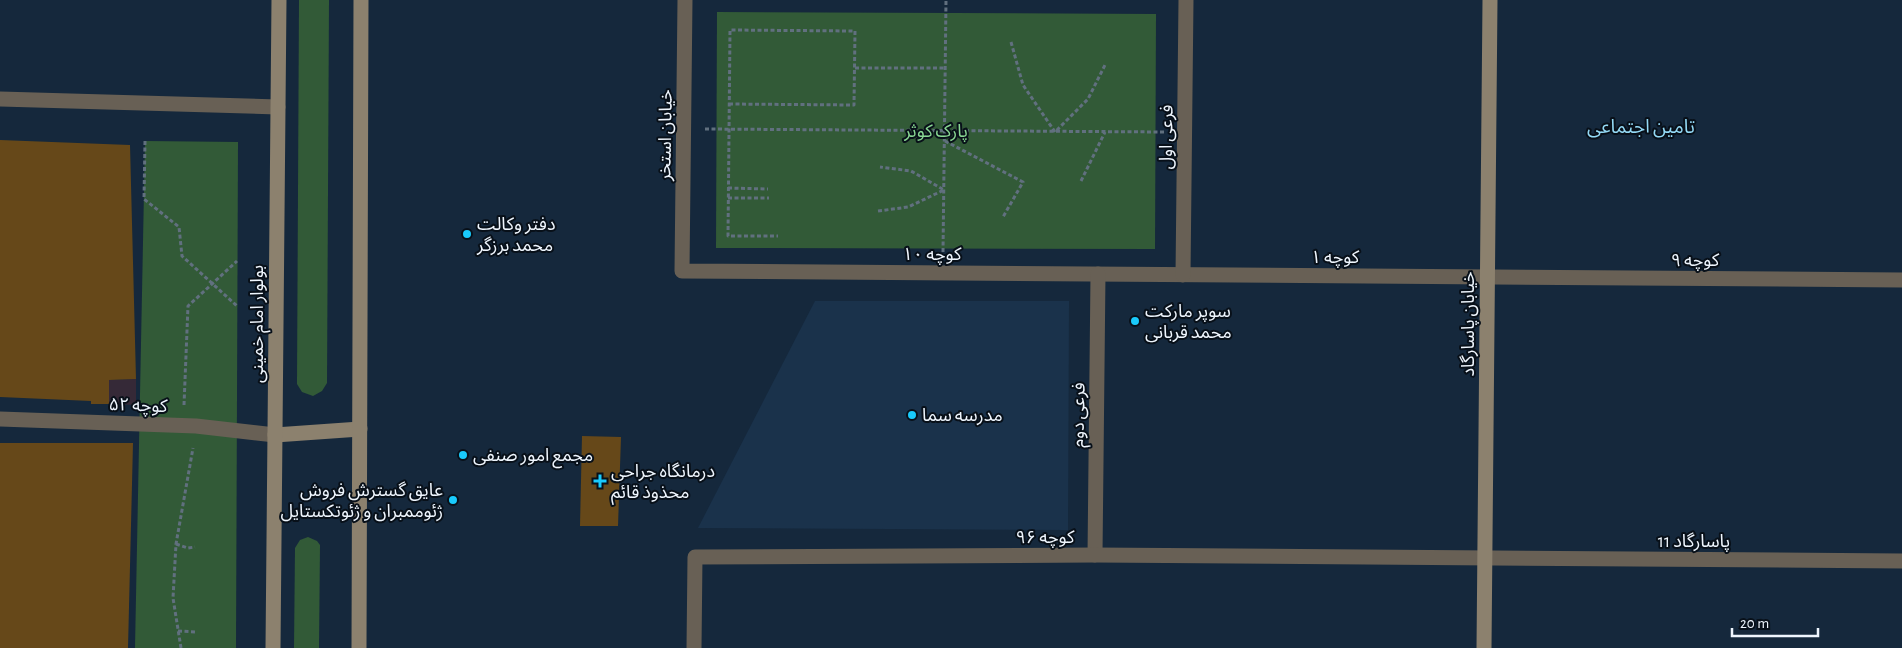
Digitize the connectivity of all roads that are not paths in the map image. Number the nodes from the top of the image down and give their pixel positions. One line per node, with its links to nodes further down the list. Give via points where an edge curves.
1 (279, 0): 7 (main road, بولوار امام خمینی)
2 (361, 0): 14 (main road)
3 (685, 0): 8 (street, خیابان استخر)
4 (1186, 0): 10 (street, فرعی اول)
5 (1490, 0): 11 (main road, خیابان پاسارگاد)
6 (0, 100): 7 (street)
7 (278, 107): 15 (main road, بولوار امام خمینی)
8 (682, 271): 9 (street, کوچه ۱۰)
9 (1098, 274): 10 (street, کوچه ۱۰); 16 (street, فرعی دوم)
10 (1183, 275): 11 (street, کوچه ۱)
11 (1488, 277): 12 (street, کوچه ۹); 17 (main road, خیابان پاسارگاد)
12 (1902, 280)
13 (0, 419): 15 (street, کوچه ۵۲, via 190,425)
14 (360, 429): 15 (main road); 20 (main road)
15 (275, 435): 19 (main road, بولوار امام خمینی)
16 (1095, 555): 17 (street, کوچه ۹۶); 21 (street, کوچه ۹۶, via 695,557)
17 (1485, 558): 18 (street, پاسارگاد 11); 22 (main road, خیابان پاسارگاد)
18 (1902, 561)
19 (273, 648)
20 (359, 648)
21 (694, 648)
22 (1484, 648)

